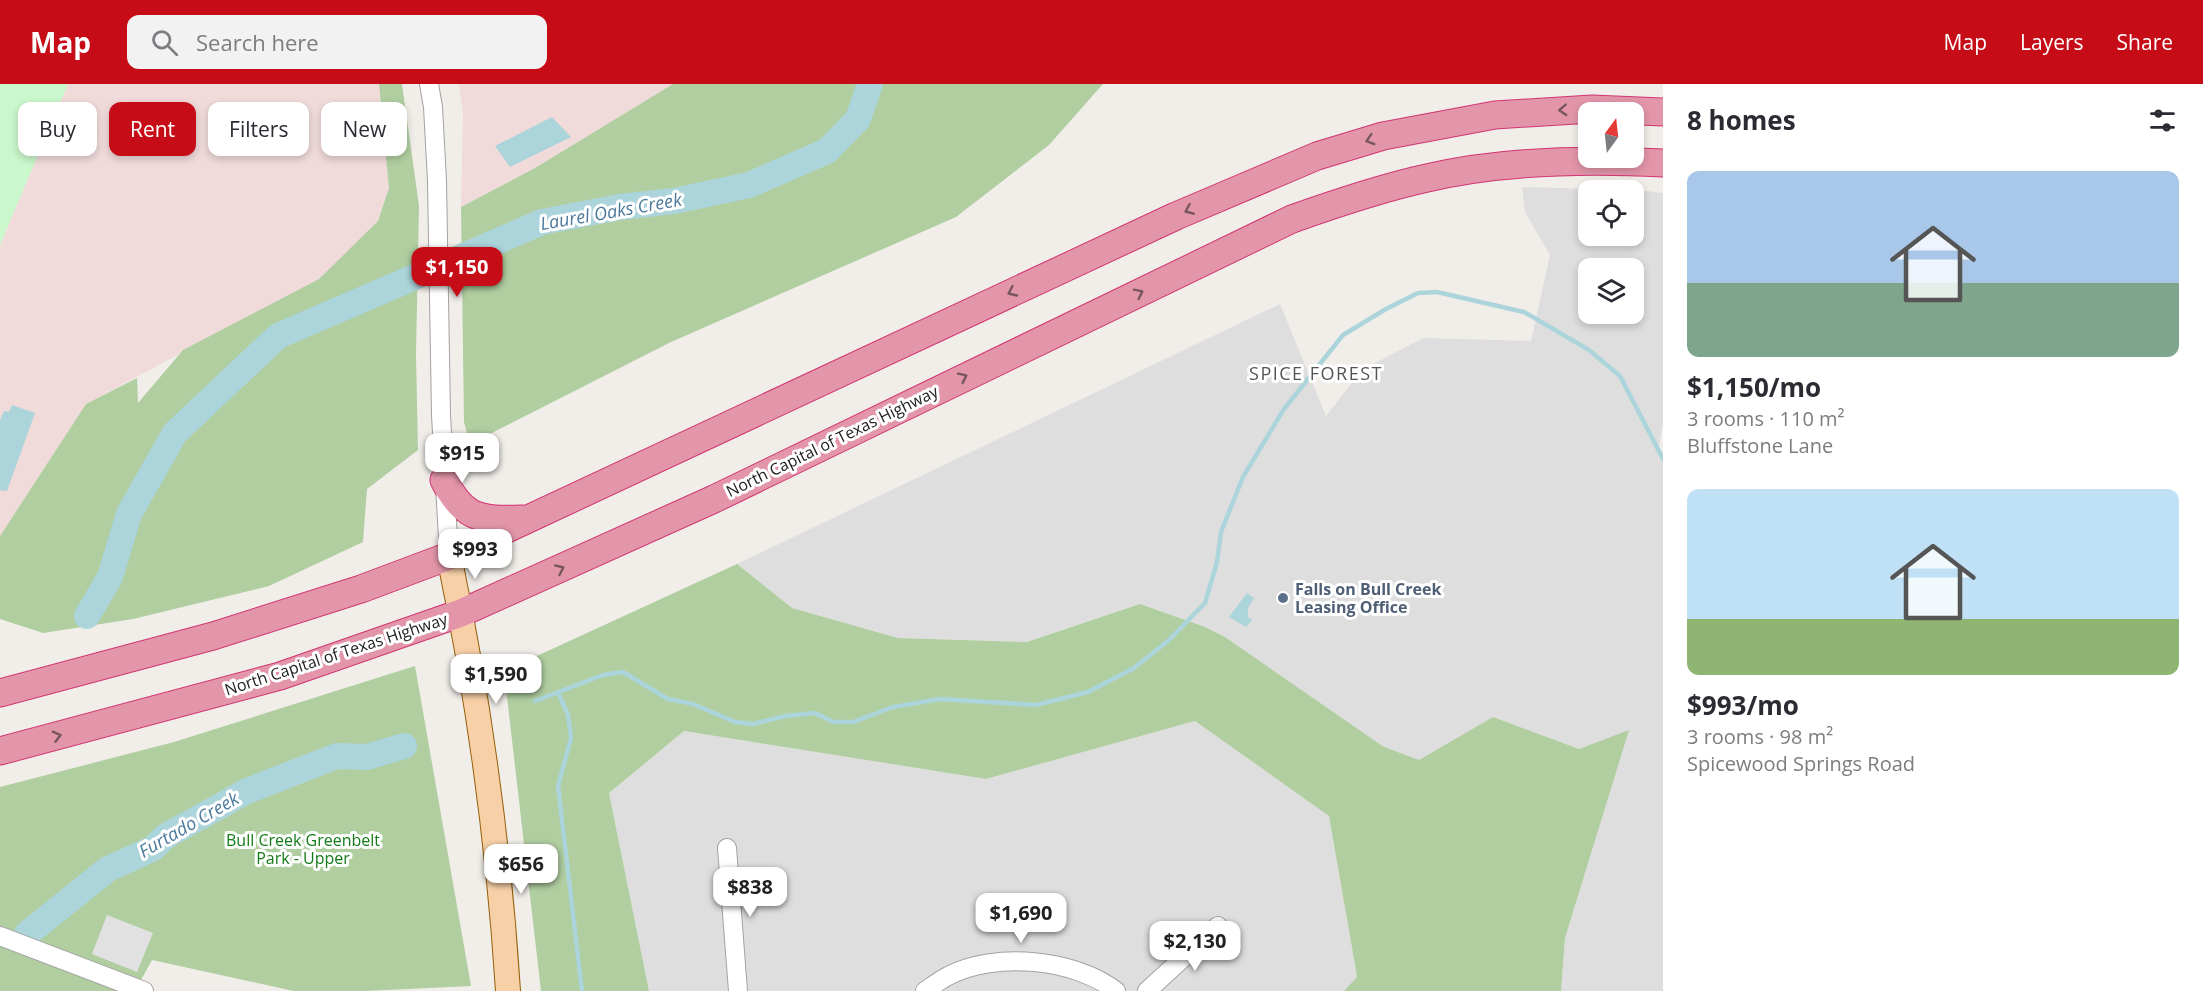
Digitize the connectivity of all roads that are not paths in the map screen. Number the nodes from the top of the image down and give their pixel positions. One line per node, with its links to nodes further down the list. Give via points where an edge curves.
1 (429, 84): 4 (street, via 437,181)
2 (1663, 112): 5 (highway, one-way to 5, via 1592,109 1495,115 1383,136 1317,156 1176,216)
3 (1663, 163): 7 (highway, North Capital of Texas Highway, one-way to 3, via 714,499 1292,219 1355,196 1428,177 1480,169 1605,161)
4 (444, 480): 5 (highway, via 454,501 476,515 503,520); 6 (street)
5 (529, 518): 6 (highway)
6 (449, 556): 7 (main road); 8 (highway, via 361,589 213,636)
7 (461, 613): 9 (highway, North Capital of Texas Highway, one-way to 7, via 280,676); 14 (main road, via 501,902)
8 (0, 693)
9 (0, 751)
10 (727, 848): 15 (street)
11 (1218, 926): 18 (street)
12 (0, 936): 13 (street)
13 (144, 991)
14 (508, 991)
15 (738, 991)
16 (925, 991): 17 (street, via 970,968 1024,962 1068,968)
17 (1116, 991)
18 (1147, 991)

